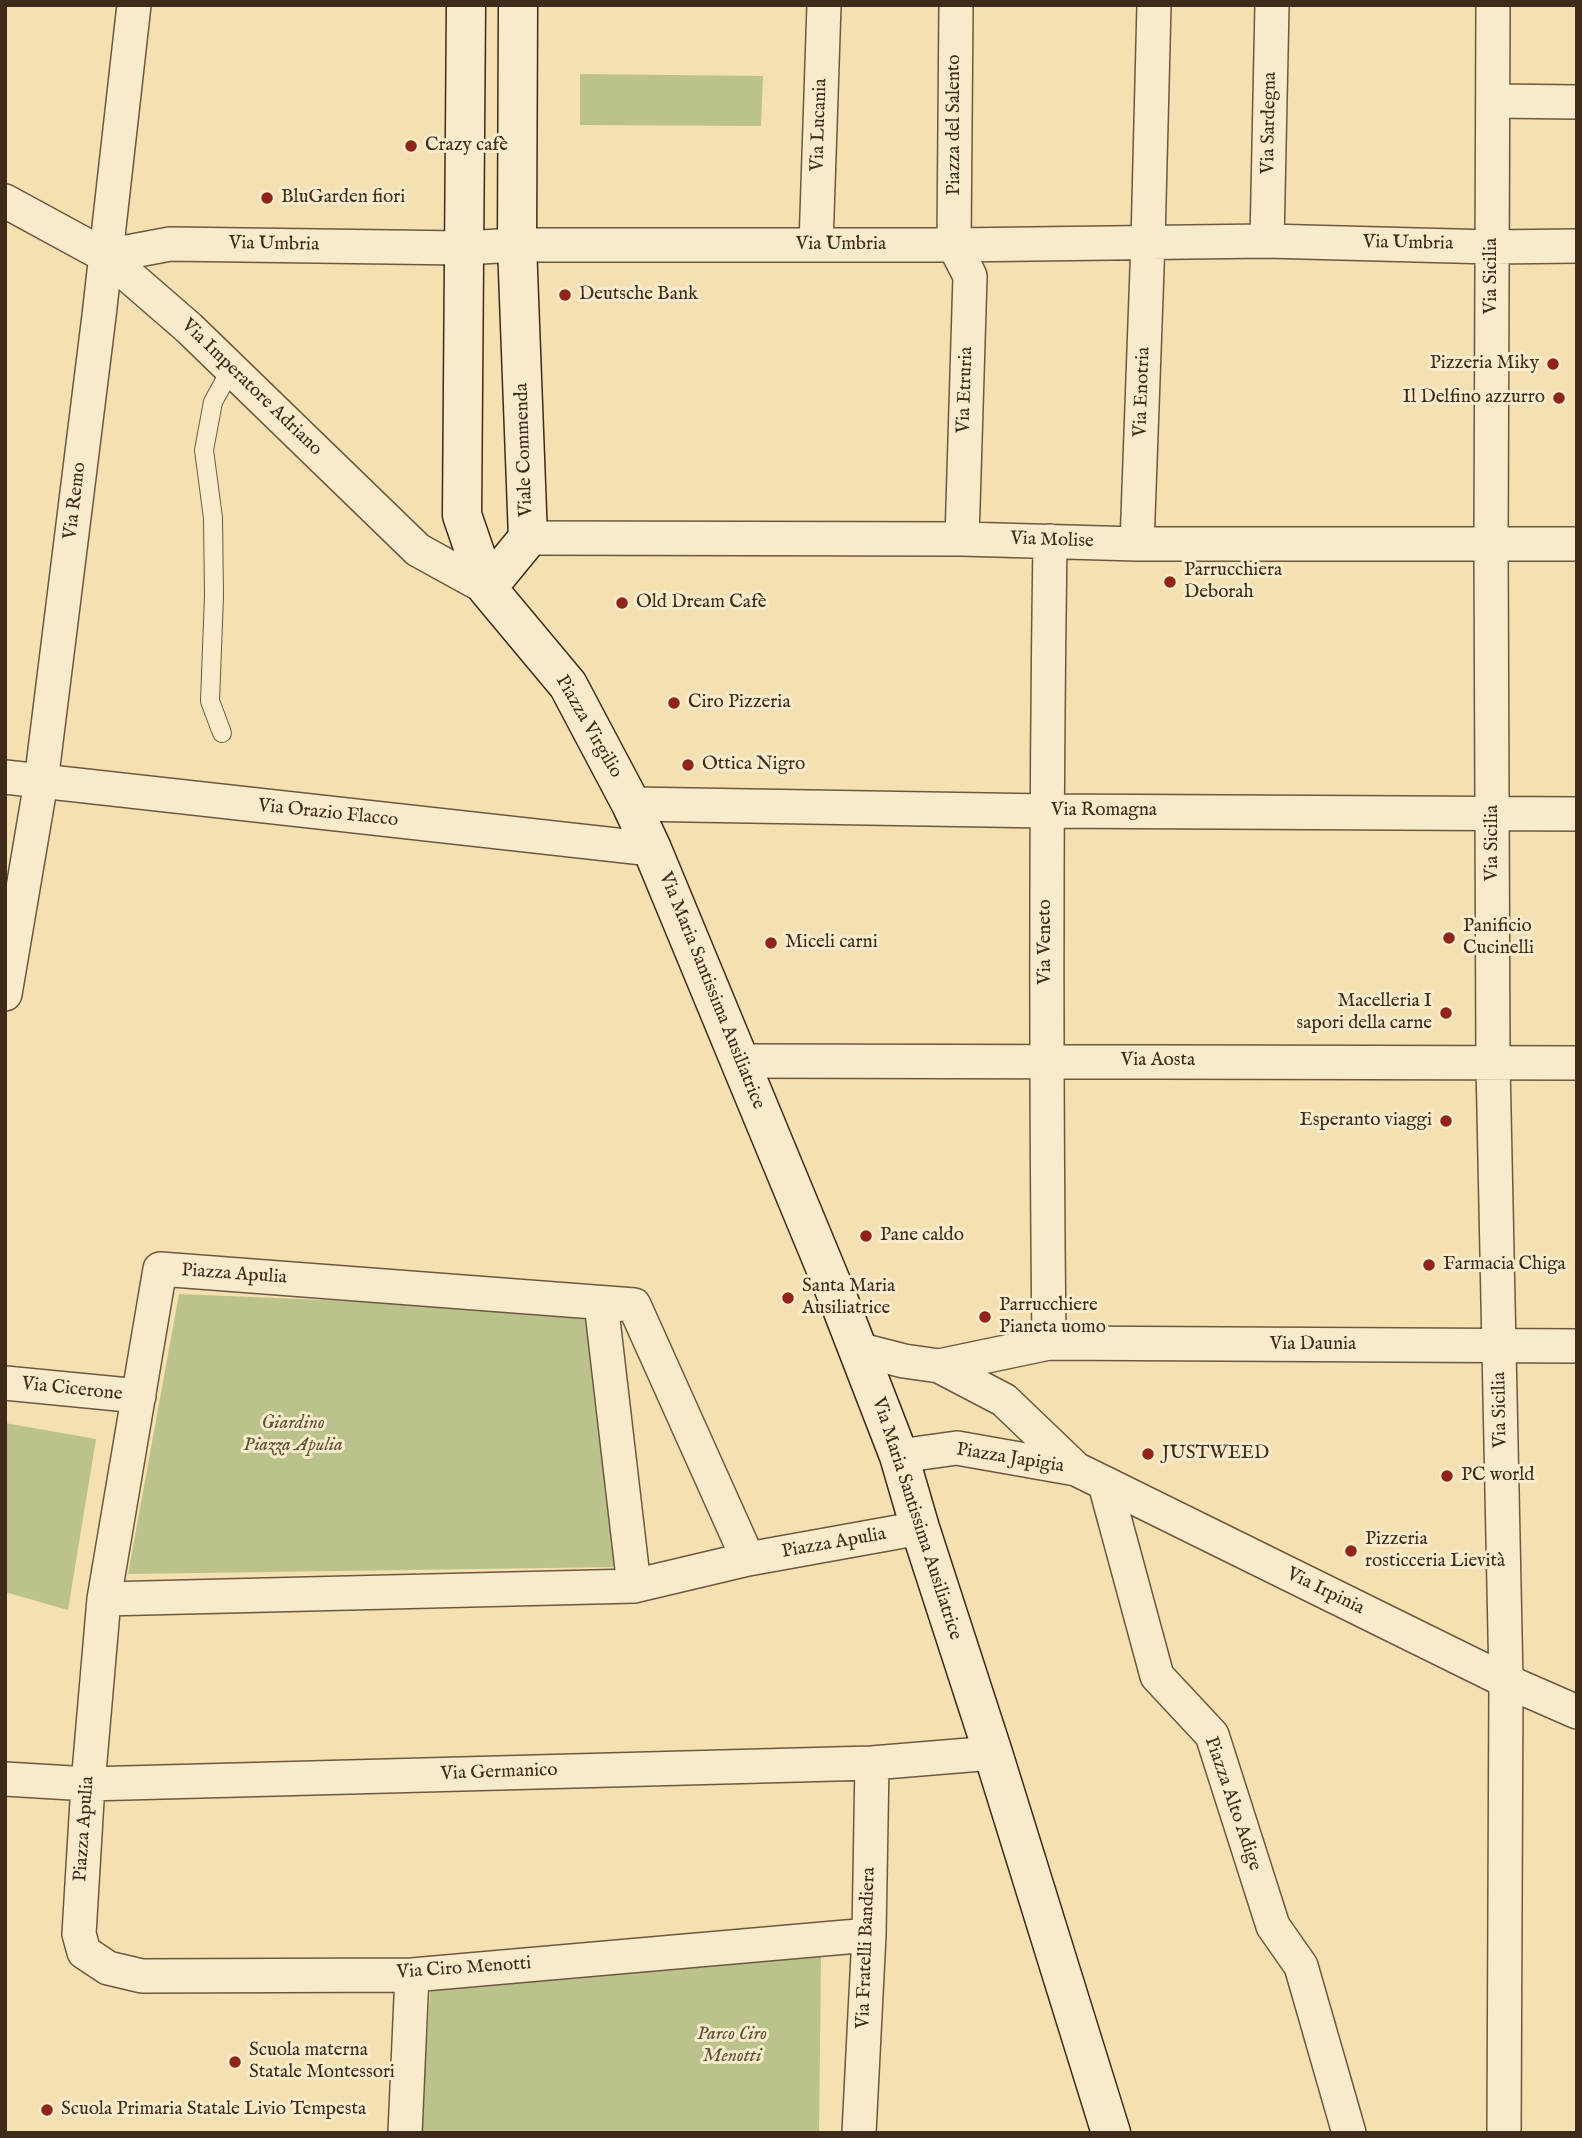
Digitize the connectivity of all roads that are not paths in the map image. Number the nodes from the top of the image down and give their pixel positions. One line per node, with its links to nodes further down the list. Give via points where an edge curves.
1 (134, 5): 20 (street, Via Remo)
2 (466, 5): 18 (street)
3 (519, 5): 14 (street, Viale Commenda)
4 (824, 5): 15 (street, Via Lucania)
5 (956, 5): 16 (street, Piazza del Salento)
6 (1154, 5): 12 (street)
7 (1272, 5): 13 (street, Via Sardegna)
8 (1493, 5): 9 (street, Via Sicilia)
9 (1494, 101): 10 (street); 19 (street, Via Sicilia)
10 (1577, 102)
11 (5, 201): 20 (street, Via Imperatore Adriano)
12 (1148, 241): 13 (street, Via Umbria); 16 (street, Via Umbria); 25 (street, Via Enotria)
13 (1268, 241): 19 (street, Via Umbria)
14 (517, 245): 15 (street, Via Umbria); 18 (street, Via Umbria); 22 (street, Viale Commenda)
15 (816, 245): 16 (street, Via Umbria)
16 (954, 245): 23 (street, Via Etruria, via 970,276)
17 (1577, 246): 19 (street, Via Umbria)
18 (463, 247): 20 (street, Via Umbria, via 170,244); 28 (street, via 462,515)
19 (1492, 247): 26 (street, Via Sicilia)
20 (106, 256): 21 (street, Via Imperatore Adriano); 31 (street, Via Remo)
21 (231, 369): 28 (street, Via Imperatore Adriano, via 418,550); 29 (lane, via 213,402 204,450 213,518 210,701)
22 (528, 538): 23 (street, Via Molise); 28 (street, Viale Commenda)
23 (962, 539): 24 (street, Via Molise)
24 (1050, 541): 25 (street, Via Molise); 33 (street, Via Veneto)
25 (1137, 544): 26 (street, Via Molise)
26 (1491, 544): 27 (street, Via Molise); 34 (street, Via Sicilia)
27 (1577, 544)
28 (487, 588): 32 (street, Piazza Virgilio, via 568,684)
29 (222, 733)
30 (5, 777): 31 (street, Via Orazio Flacco)
31 (41, 782): 36 (street, Via Orazio Flacco); 37 (street, Via Remo)
32 (631, 804): 33 (street, Via Romagna); 36 (street, Via Maria Santissima Ausiliatrice)
33 (1046, 811): 34 (street, Via Romagna); 39 (street, Via Veneto)
34 (1493, 813): 35 (street, Via Romagna); 41 (street, Via Sicilia)
35 (1577, 814)
36 (652, 849): 38 (street, Via Maria Santissima Ausiliatrice)
37 (5, 994)
38 (740, 1061): 39 (street, Via Aosta); 46 (street, Via Maria Santissima Ausiliatrice)
39 (1046, 1061): 41 (street, Via Aosta); 43 (street, Via Veneto)
40 (1577, 1063): 41 (street, Via Aosta)
41 (1493, 1064): 44 (street, Via Sicilia)
42 (601, 1303): 49 (street, Piazza Apulia, via 160,1269); 54 (street, Piazza Apulia, via 635,1305); 55 (street)
43 (1049, 1343): 44 (street, Via Daunia); 47 (street, Piazza Japigia)
44 (1500, 1345): 45 (street, Via Daunia); 57 (street, Via Sicilia)
45 (1577, 1346)
46 (857, 1349): 47 (street, Piazza Japigia); 50 (street, Via Maria Santissima Ausiliatrice)
47 (939, 1366): 51 (street, Piazza Japigia, via 1004,1400)
48 (5, 1383): 49 (street, Via Cicerone)
49 (139, 1396): 56 (street, Piazza Apulia)
50 (899, 1456): 51 (street, Piazza Japigia, via 957,1448); 53 (street, Via Maria Santissima Ausiliatrice)
51 (1076, 1469): 52 (street, Via Irpinia)
52 (1105, 1484): 57 (street, Via Irpinia); 69 (street, Piazza Alto Adige, via 1157,1676 1212,1735 1273,1926 1301,1966)
53 (920, 1528): 54 (street, Piazza Apulia); 59 (street, Via Maria Santissima Ausiliatrice)
54 (748, 1559): 55 (street, Piazza Apulia)
55 (634, 1586): 56 (street, Piazza Apulia)
56 (104, 1600): 62 (street, Piazza Apulia)
57 (1506, 1681): 58 (street, Via Irpinia); 70 (street)
58 (1577, 1712)
59 (993, 1753): 60 (street, Via Germanico); 68 (street, Via Maria Santissima Ausiliatrice)
60 (872, 1763): 62 (street, Via Germanico); 64 (street, Via Fratelli Bandiera)
61 (5, 1779): 62 (street, Via Germanico)
62 (88, 1784): 63 (street, Piazza Apulia)
63 (79, 1934): 65 (street, Via Ciro Menotti, via 84,1952 108,1968 142,1976)
64 (869, 1935): 65 (street, Via Ciro Menotti); 67 (street, Via Fratelli Bandiera)
65 (412, 1975): 66 (street)
66 (405, 2133)
67 (859, 2133)
68 (1111, 2133)
69 (1349, 2133)
70 (1504, 2133)

